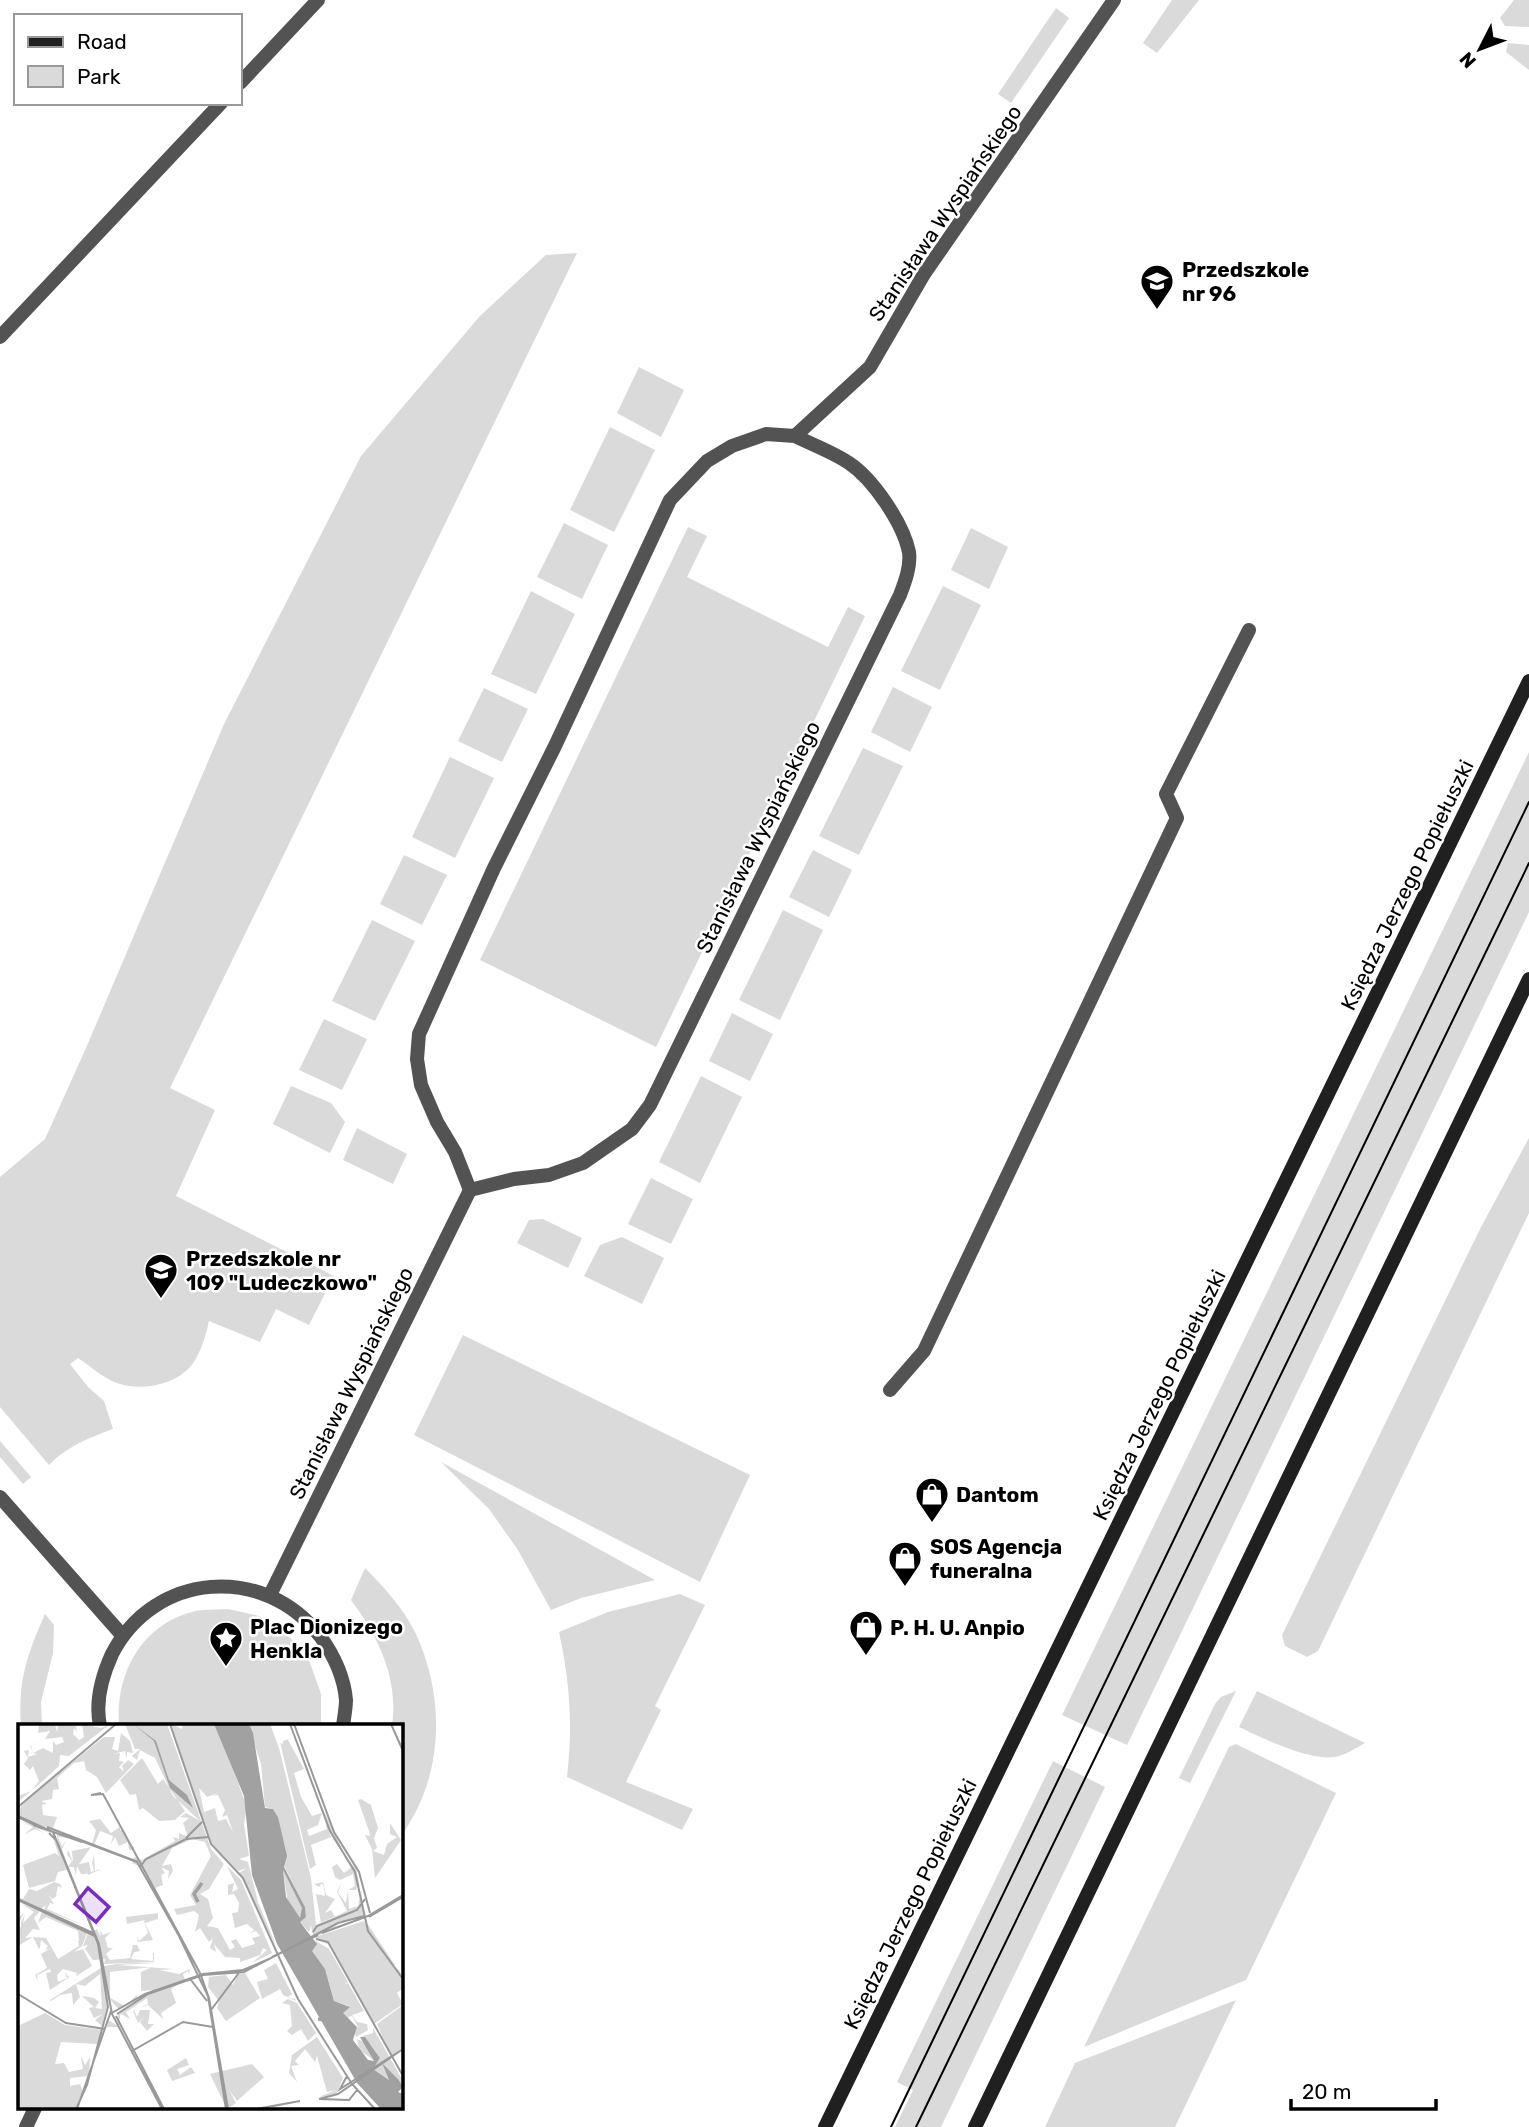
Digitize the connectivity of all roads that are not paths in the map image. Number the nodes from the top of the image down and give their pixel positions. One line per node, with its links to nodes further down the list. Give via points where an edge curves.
1 (318, 0): 3 (street)
2 (1114, 0): 6 (street, Stanisława Wyspiańskiego, via 924,274 870,368)
3 (242, 81)
4 (219, 105): 5 (street)
5 (0, 337)
6 (795, 436): 10 (street, Stanisława Wyspiańskiego, via 766,434 732,446 707,461 670,500 419,1034 421,1085); 10 (street, Stanisława Wyspiańskiego, via 849,463 887,505 909,554 900,595 650,1105 632,1129 583,1163 549,1175)
7 (1249, 630): 11 (street, via 1166,794 1177,818 923,1351)
8 (1529, 681): 19 (main road, Księdza Jerzego Popiełuszki)
9 (1529, 979): 20 (main road)
10 (470, 1189): 13 (street, Stanisława Wyspiańskiego)
11 (890, 1390)
12 (0, 1497): 14 (street)
13 (270, 1595): 14 (street, via 238,1587 205,1586 173,1595 145,1611); 16 (street, via 307,1619 334,1655 346,1699)
14 (122, 1635): 15 (street, via 103,1673)
15 (99, 1724)
16 (343, 1724)
17 (34, 2110): 18 (street)
18 (26, 2127)
19 (825, 2127)
20 (975, 2127)

